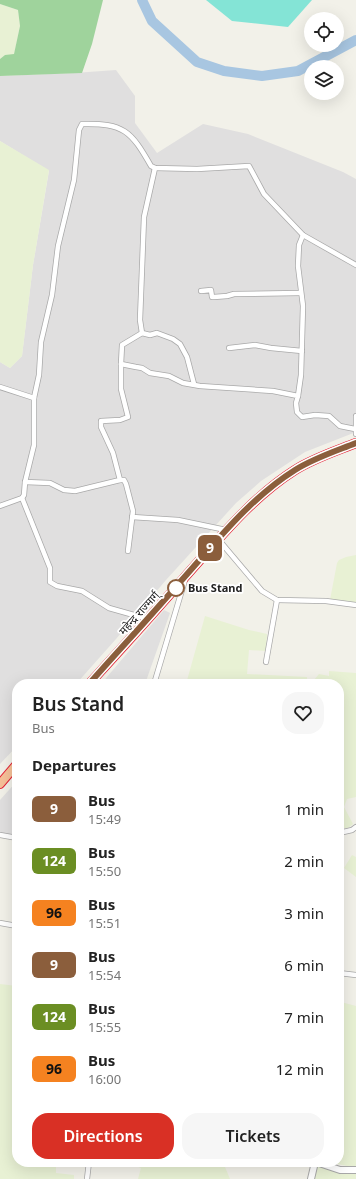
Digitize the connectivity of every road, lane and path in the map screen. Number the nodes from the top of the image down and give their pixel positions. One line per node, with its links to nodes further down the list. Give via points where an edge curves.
1 (155, 168): 2 (street, via 249,166 264,194); 6 (street, via 144,217 140,320); 13 (street, via 124,130 106,125 82,124 79,130 74,180 58,246 52,294 41,342 39,375)
2 (303, 235): 3 (street); 5 (street, via 299,245)
3 (356, 265)
4 (200, 291): 5 (street, via 211,290 212,297)
5 (300, 292): 8 (street, via 303,306)
6 (142, 333): 9 (street, via 122,345); 10 (street, via 157,333 180,344 187,357)
7 (229, 348): 8 (street, via 255,345)
8 (302, 351): 12 (street)
9 (121, 364): 10 (street, via 136,366 150,373); 17 (street, via 121,389 128,417 102,421 101,427 113,453)
10 (194, 384): 12 (street, via 273,391)
11 (0, 387): 13 (street)
12 (298, 396): 15 (street, via 297,412 302,417 329,416 340,426)
13 (34, 398): 18 (street, via 34,445)
14 (356, 416): 15 (street)
15 (356, 432)
16 (356, 443): 22 (highway, महेन्द्र राज्मार्ग्, via 296,470 259,497)
17 (120, 480): 18 (street, via 75,491 64,490 50,483); 21 (street, via 124,480 126,484 133,511)
18 (25, 482): 19 (street)
19 (22, 498): 20 (street); 28 (street, via 50,568 50,582 82,591 109,608)
20 (0, 506)
21 (132, 517): 22 (street, via 178,520); 24 (street)
22 (226, 530): 23 (highway, महेन्द्र राज्मार्ग्)
23 (218, 539): 25 (highway, महेन्द्र राज्मार्ग्); 26 (street, via 262,591)
24 (128, 551)
25 (186, 576): 28 (highway, महेन्द्र राज्मार्ग्); 31 (street)
26 (277, 600): 27 (street, via 326,601); 29 (street)
27 (356, 605)
28 (148, 619): 30 (highway, महेन्द्र राज्मार्ग्)
29 (266, 662)
30 (94, 679)
31 (155, 679)
32 (12, 770): 33 (highway)
33 (0, 784)
34 (356, 827): 35 (street)
35 (344, 832)
36 (0, 835): 37 (street)
37 (12, 837)
38 (0, 923): 39 (street)
39 (12, 925)
40 (344, 974): 41 (street)
41 (356, 975)
42 (88, 1167): 46 (street)
43 (315, 1167): 47 (street)
44 (331, 1167): 45 (street)
45 (356, 1170)
46 (87, 1179)
47 (311, 1179)

